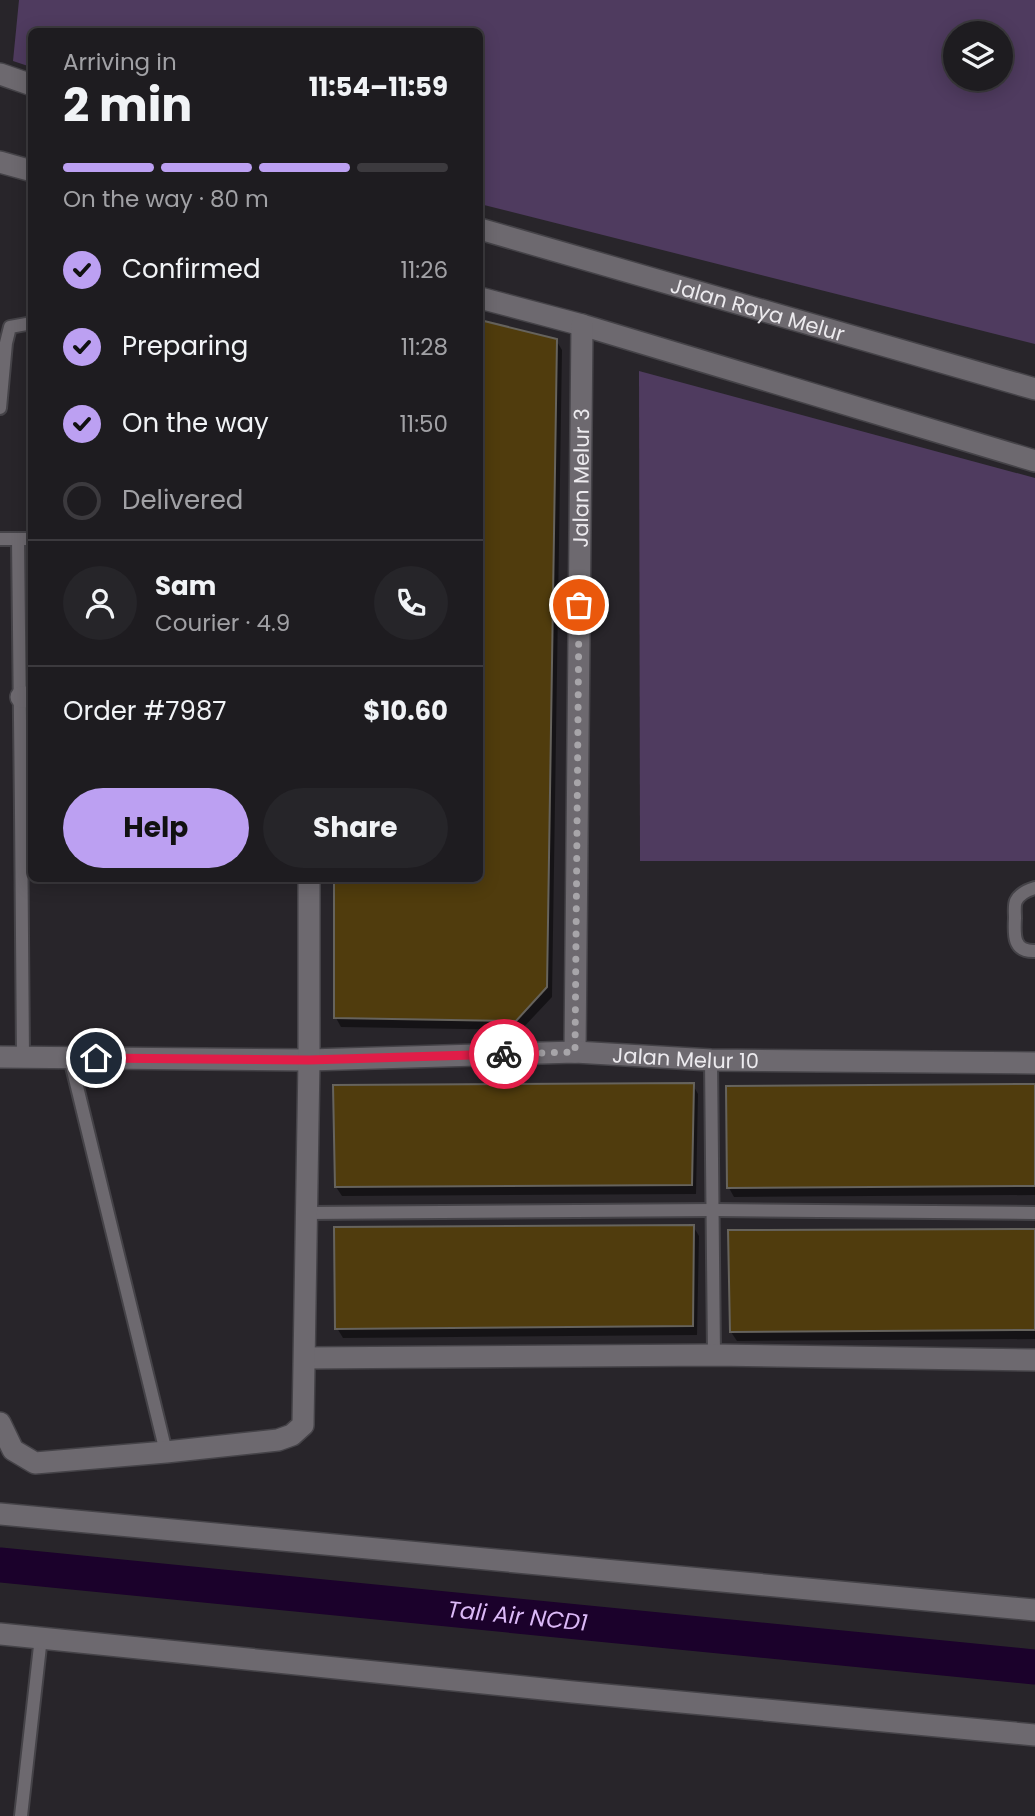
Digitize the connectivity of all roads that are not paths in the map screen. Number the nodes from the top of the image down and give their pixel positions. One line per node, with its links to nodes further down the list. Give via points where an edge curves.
1 (0, 74): 2 (street)
2 (28, 84)
3 (0, 162): 4 (street)
4 (28, 171)
5 (483, 230): 9 (street, Jalan Raya Melur)
6 (483, 299): 8 (street)
7 (28, 324): 10 (lane, via 10,327)
8 (582, 325): 11 (street); 19 (street, Jalan Melur 3)
9 (1035, 389)
10 (0, 408)
11 (1035, 461)
12 (0, 539): 13 (lane)
13 (25, 539): 14 (lane)
14 (26, 696): 15 (lane)
15 (26, 854): 21 (lane)
16 (309, 882): 24 (street)
17 (1035, 888): 18 (lane, via 1015,902 1014,937 1018,946)
18 (1035, 951)
19 (575, 1052): 23 (street, Jalan Melur 10); 24 (street, Jalan Melur 10)
20 (0, 1057): 21 (street, Jalan Melur 10)
21 (23, 1057): 22 (street, Jalan Melur 10)
22 (69, 1058): 24 (street, Jalan Melur 10); 33 (lane)
23 (712, 1059): 25 (street, Jalan Melur 10); 26 (lane)
24 (309, 1060): 27 (street)
25 (1035, 1063)
26 (713, 1210): 27 (lane); 28 (lane); 29 (lane)
27 (307, 1213): 30 (street)
28 (1035, 1213)
29 (714, 1355): 30 (street); 31 (street)
30 (305, 1358): 33 (street, via 303,1425 292,1435)
31 (1035, 1360)
32 (0, 1423): 33 (street, via 12,1450 35,1463)
33 (166, 1452)
34 (0, 1514): 35 (street)
35 (1035, 1610)
36 (0, 1634): 37 (street)
37 (41, 1637): 38 (street); 39 (lane)
38 (1035, 1735)
39 (21, 1816)

